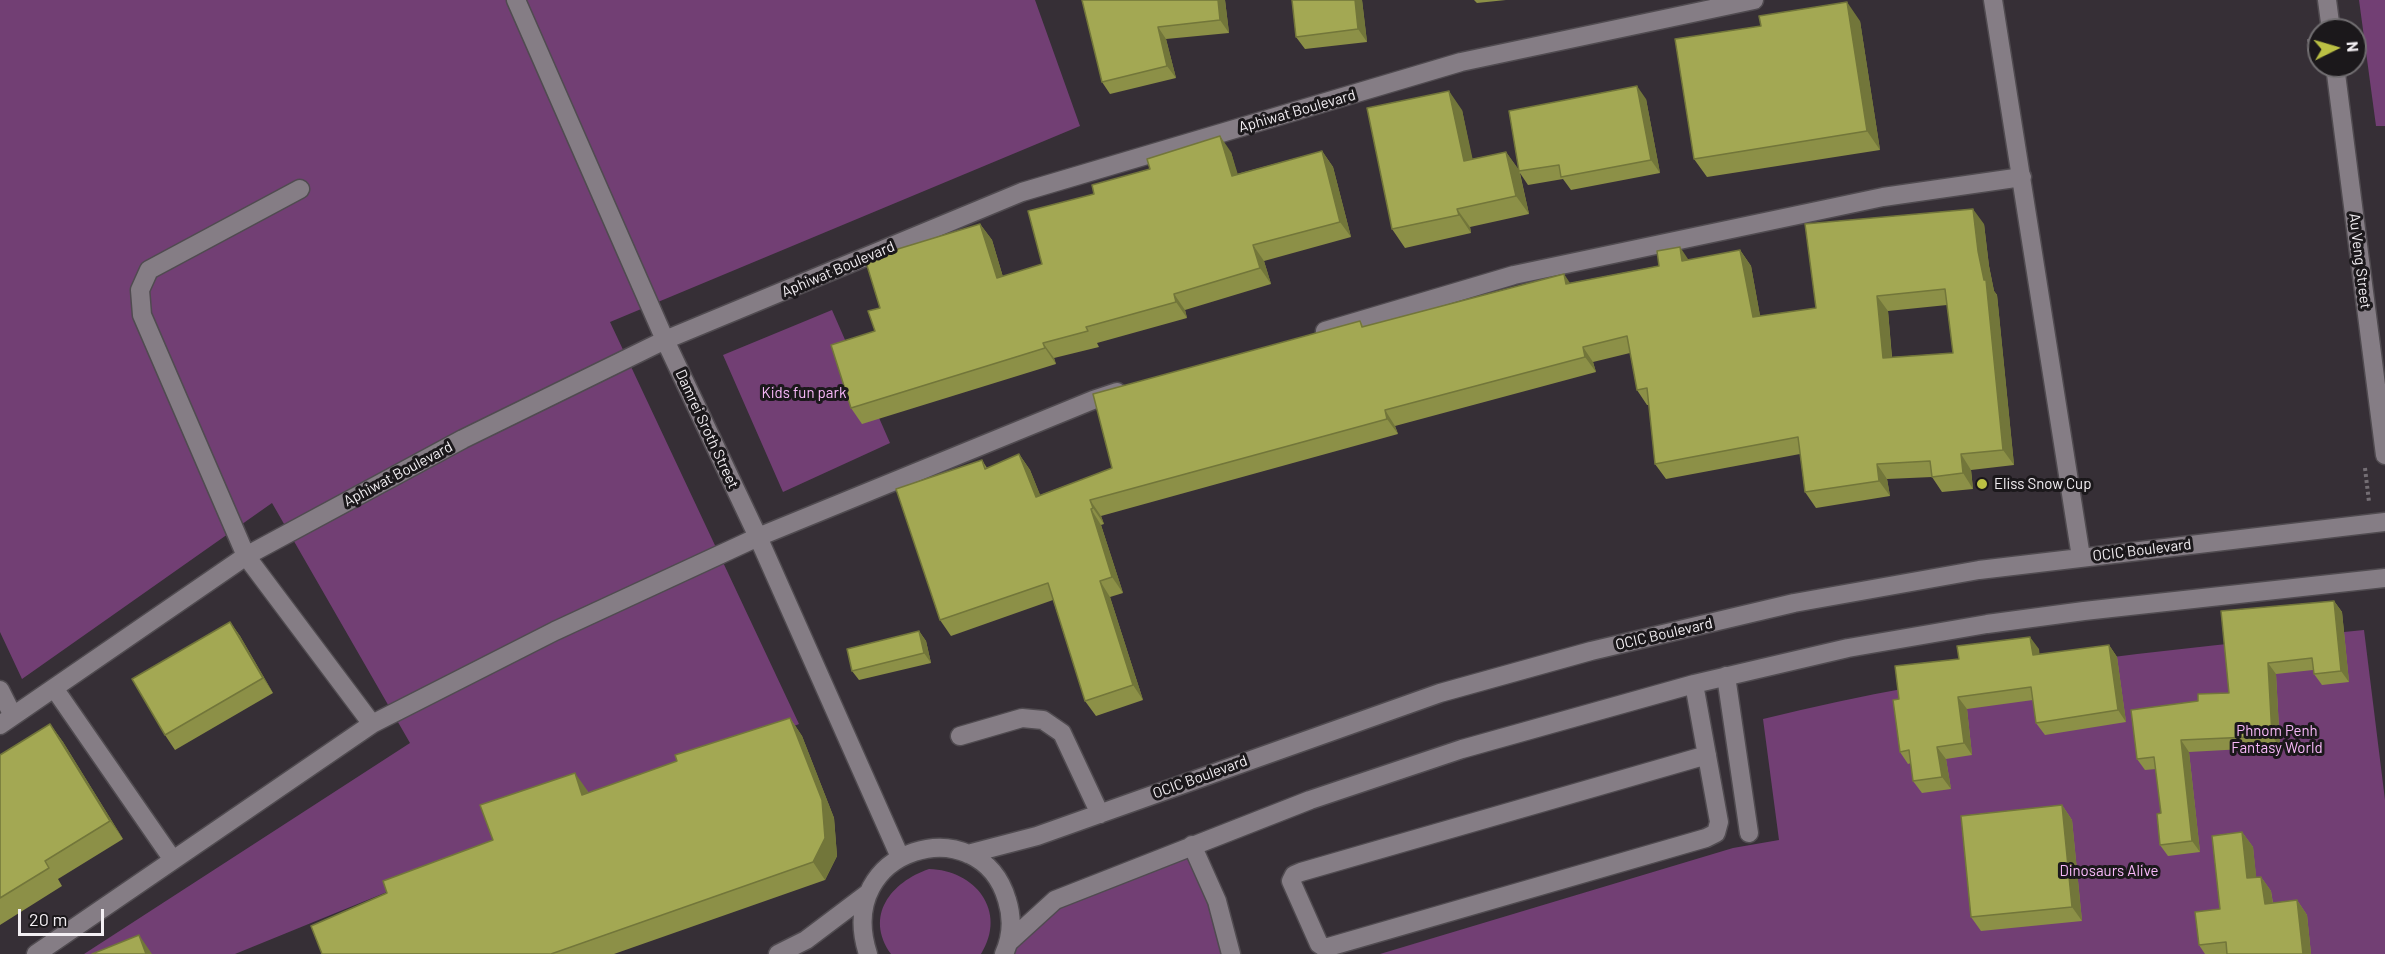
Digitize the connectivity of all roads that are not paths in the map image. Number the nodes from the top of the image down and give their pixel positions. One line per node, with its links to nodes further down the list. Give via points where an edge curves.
1 (516, 0): 10 (street, Damrei Sroth Street)
2 (1754, 0): 10 (street, Aphiwat Boulevard, via 1461,62 1022,192)
3 (1993, 0): 7 (street)
4 (2327, 0): 5 (street)
5 (2329, 18)
6 (2337, 78): 12 (street, Au Veng Street)
7 (2022, 177): 9 (street, via 1883,197 1514,275); 16 (street)
8 (300, 189): 15 (street, via 149,270 140,290 142,315 155,350)
9 (1309, 336)
10 (665, 340): 14 (street, Damrei Sroth Street); 15 (street, Aphiwat Boulevard, via 463,439)
11 (1139, 386): 14 (street, via 1093,400)
12 (2385, 455)
13 (2385, 522): 16 (street, OCIC Boulevard)
14 (758, 537): 23 (street, via 555,631); 30 (street, Damrei Sroth Street)
15 (246, 556): 20 (street, Aphiwat Boulevard); 23 (street)
16 (2081, 558): 26 (street, OCIC Boulevard, via 1979,570 1794,603 1591,651 1440,693)
17 (2385, 578): 18 (street, via 1998,623 1848,648)
18 (1726, 676): 19 (street); 27 (street)
19 (1694, 684): 25 (street); 28 (street, via 1462,750 1310,800)
20 (54, 688): 22 (street, Aphiwat Boulevard); 31 (street)
21 (0, 690): 22 (street)
22 (6, 721)
23 (372, 724): 31 (street)
24 (960, 736): 26 (street, via 1022,718 1043,720 1062,733)
25 (1707, 755): 25 (street, via 1719,822 1716,833 1706,838 1325,948 1319,944 1291,880 1301,872)
26 (1100, 814): 29 (street, OCIC Boulevard)
27 (1749, 833)
28 (1192, 845): 33 (street, via 1054,900); 37 (street, via 1217,901)
29 (968, 854): 30 (street, via 945,848 922,849); 33 (street, via 989,869 1004,890 1012,915)
30 (900, 857): 32 (street, via 886,867)
31 (173, 860): 34 (street)
32 (867, 894): 35 (street, via 806,940); 36 (street, via 861,924)
33 (1007, 948)
34 (36, 954)
35 (778, 954)
36 (868, 954)
37 (1231, 954)

